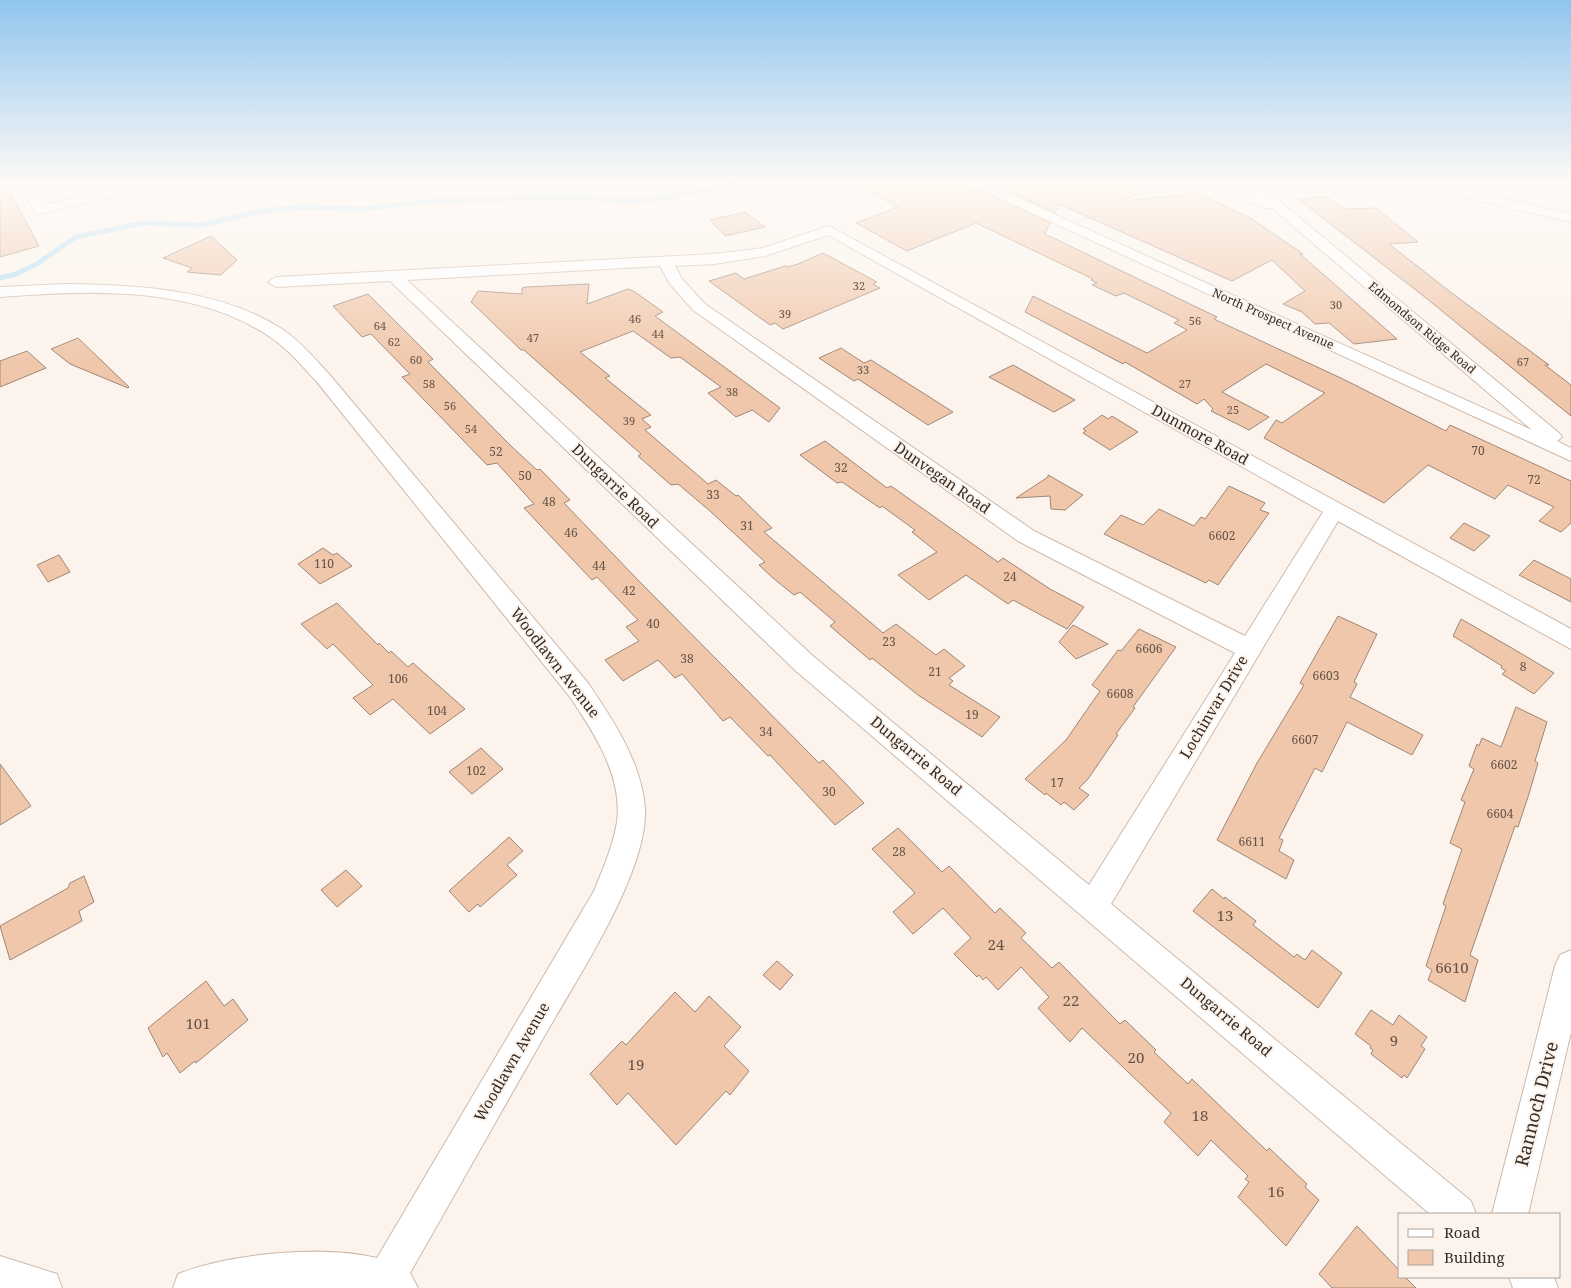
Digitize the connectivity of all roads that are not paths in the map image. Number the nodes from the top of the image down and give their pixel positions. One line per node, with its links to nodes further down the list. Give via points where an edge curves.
1 (788, 244): 5 (street, Dunmore Road, via 765,252)
2 (855, 244): 10 (street, Dunmore Road)
3 (1108, 244): 9 (street, North Prospect Avenue)
4 (1322, 244): 9 (street, Edmondson Ridge Road)
5 (666, 262): 6 (street); 12 (street, Dunvegan Road, via 675,281 699,307 1026,536)
6 (394, 276): 7 (street); 13 (street, Dungarrie Road, via 805,664)
7 (276, 282)
8 (0, 292): 19 (street, Woodlawn Avenue, via 106,289 176,296 214,305 275,332 323,378 579,690 608,732 622,766 631,810 624,847 605,900)
9 (1571, 454)
10 (1335, 509): 11 (street, Dunmore Road); 12 (street, Lochinvar Drive)
11 (1571, 640)
12 (1250, 649): 13 (street, Lochinvar Drive)
13 (1094, 905): 15 (street, Dungarrie Road)
14 (1571, 966): 16 (street, Rannoch Drive)
15 (1457, 1213)
16 (1510, 1213)
17 (0, 1275): 20 (street)
18 (1529, 1278): 22 (street)
19 (393, 1284): 21 (street, via 333,1270 261,1274)
20 (43, 1288)
21 (192, 1288)
22 (1540, 1288)

